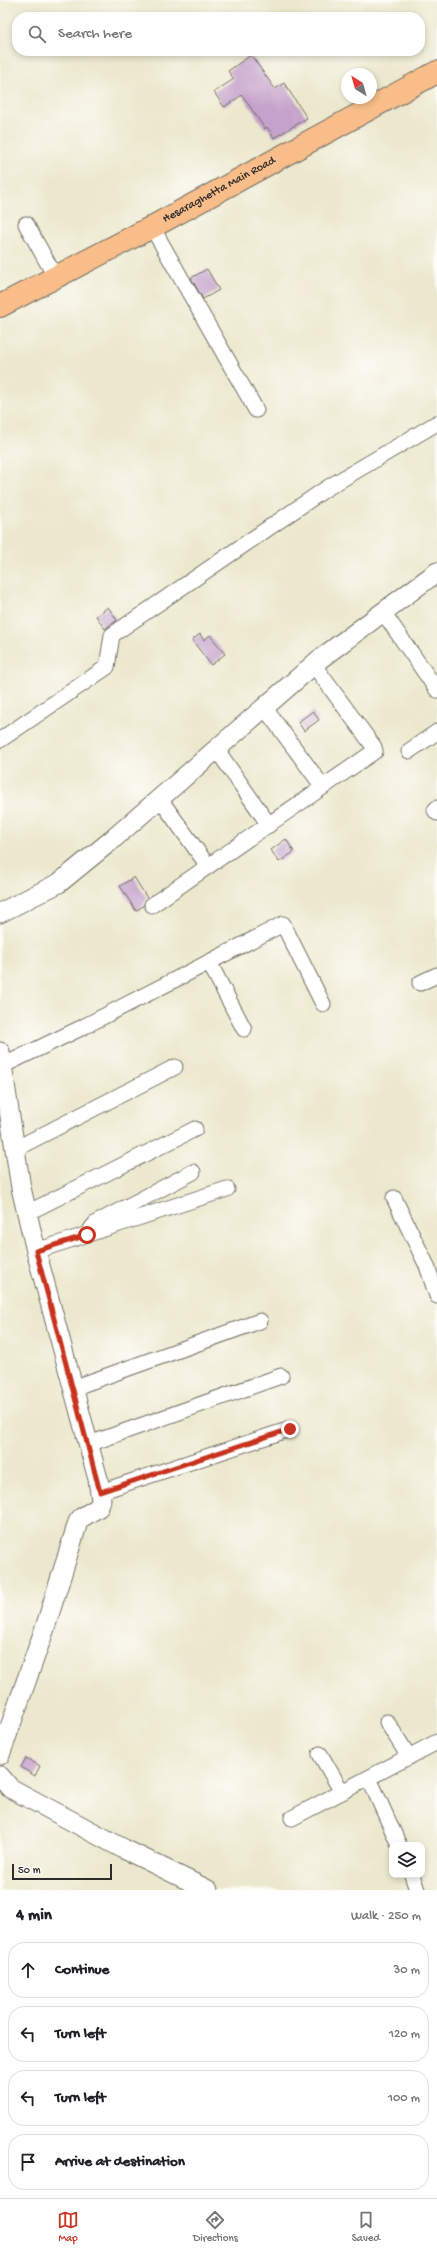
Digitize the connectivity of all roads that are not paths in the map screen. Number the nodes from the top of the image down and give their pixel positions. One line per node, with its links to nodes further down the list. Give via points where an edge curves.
1 (437, 72): 3 (main road, Hesaraghetta Main Road)
2 (26, 224): 4 (street)
3 (152, 227): 4 (main road, Hesaraghetta Main Road); 6 (street)
4 (56, 278): 5 (main road, Hesaraghetta Main Road)
5 (0, 306)
6 (256, 410)
7 (437, 423): 14 (street, via 327,488 112,635 107,667)
8 (437, 572): 9 (street)
9 (383, 612): 10 (street); 11 (street)
10 (313, 664): 12 (street); 17 (street, via 375,748 375,751)
11 (437, 690)
12 (264, 707): 15 (street); 17 (street)
13 (437, 732): 16 (street)
14 (0, 740)
15 (217, 750): 18 (street); 21 (street)
16 (409, 751)
17 (323, 787): 21 (street)
18 (160, 799): 22 (street); 24 (street, via 59,883)
19 (437, 808): 20 (street)
20 (437, 813)
21 (268, 825): 22 (street)
22 (208, 866): 23 (street)
23 (152, 905)
24 (0, 913)
25 (209, 962): 28 (street, via 283,924); 29 (street); 30 (street, via 88,1025)
26 (437, 975): 27 (street)
27 (420, 983)
28 (323, 1004)
29 (244, 1029)
30 (1, 1059): 33 (street)
31 (175, 1067): 33 (street)
32 (195, 1128): 37 (street)
33 (15, 1149): 37 (street)
34 (193, 1172): 38 (street, via 96,1223)
35 (226, 1189): 38 (street)
36 (394, 1198): 40 (street)
37 (27, 1213): 39 (street)
38 (87, 1235): 39 (street)
39 (36, 1251): 44 (street)
40 (432, 1263): 41 (street)
41 (437, 1296)
42 (260, 1321): 44 (street)
43 (281, 1376): 46 (street)
44 (73, 1388): 46 (street)
45 (290, 1429): 47 (street)
46 (88, 1444): 47 (street)
47 (100, 1492): 51 (street, via 99,1507 78,1522 45,1628)
48 (387, 1722): 52 (street)
49 (437, 1742): 52 (street)
50 (320, 1754): 55 (street)
51 (0, 1755)
52 (409, 1757): 54 (street)
53 (0, 1776): 59 (street, via 10,1788 124,1849)
54 (369, 1778): 55 (street); 57 (street)
55 (342, 1792): 56 (street)
56 (292, 1818)
57 (398, 1842)
58 (413, 1878): 60 (street)
59 (208, 1890)
60 (417, 1890)

